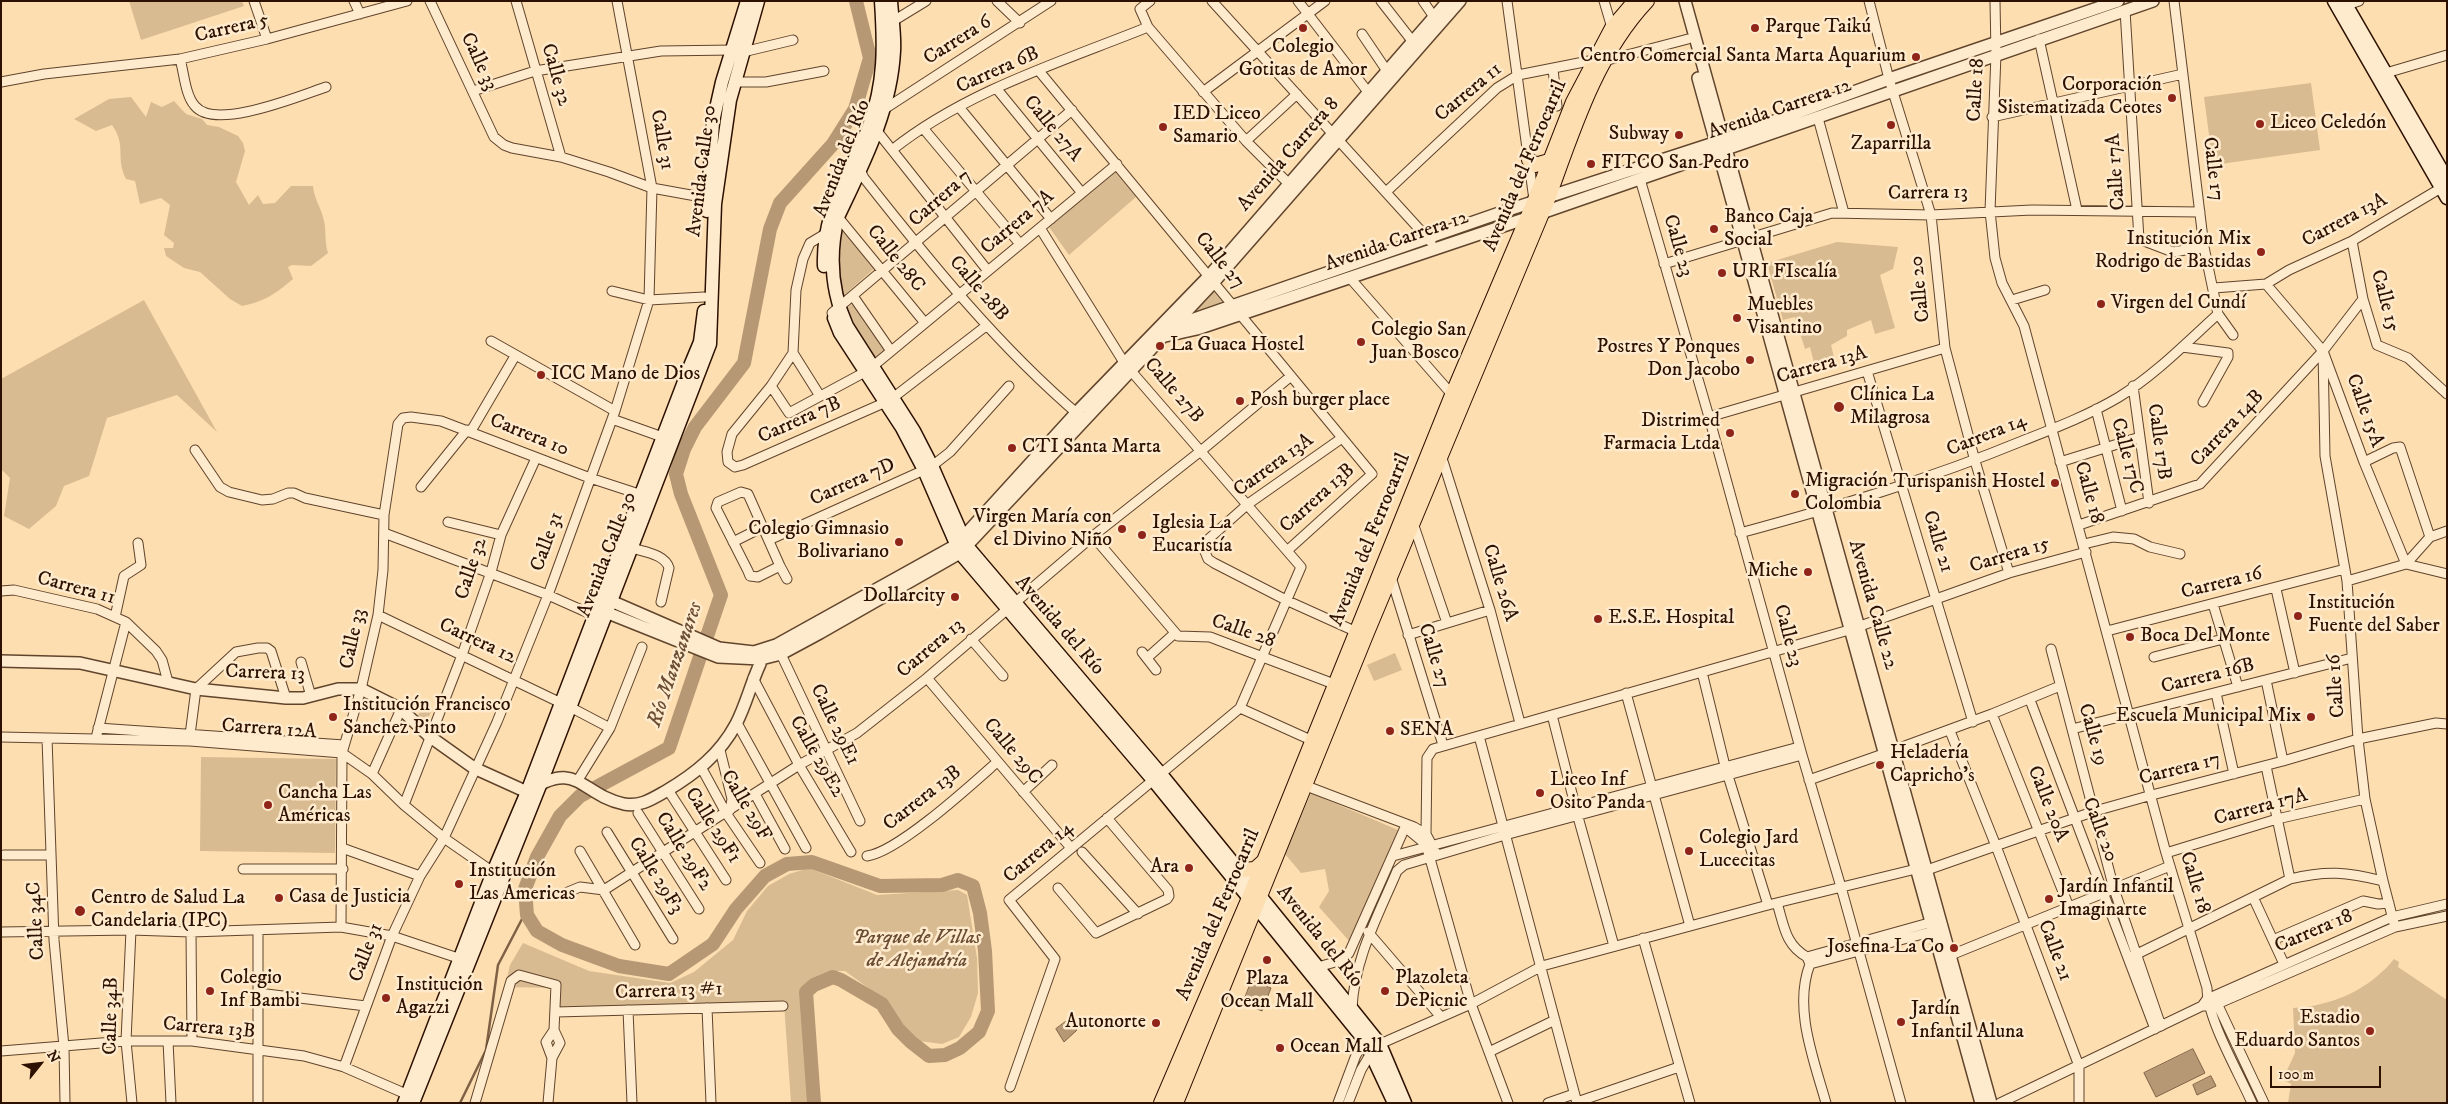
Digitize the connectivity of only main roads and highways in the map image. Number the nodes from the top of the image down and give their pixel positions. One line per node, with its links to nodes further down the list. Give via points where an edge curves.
1 (748, 1): 10 (main road, Avenida Calle 30)
2 (758, 1): 10 (main road, Avenida Calle 30)
3 (881, 1): 9 (main road, Avenida del Río)
4 (891, 1): 9 (main road, Avenida del Río)
5 (1635, 1): 11 (main road, Avenida del Ferrocarril, via 1612,28)
6 (1647, 1): 11 (main road, Avenida del Ferrocarril)
7 (2334, 1): 14 (main road)
8 (2350, 3): 14 (main road)
9 (887, 24): 16 (main road, Avenida del Río, via 894,50 891,79 878,131 838,217 832,260); 16 (main road, Avenida del Río, via 875,108 836,195 825,234 824,264)
10 (738, 51): 18 (main road, Avenida Calle 30, via 722,82 713,122 700,342); 18 (main road, Avenida Calle 30, via 715,204 710,344)
11 (1599, 60): 13 (main road, Avenida del Ferrocarril, via 1572,102); 15 (main road, Avenida del Ferrocarril, via 1548,199)
12 (1529, 160): 13 (main road, via 1536,165)
13 (1549, 161): 15 (main road, Avenida del Ferrocarril)
14 (2445, 188)
15 (1538, 207): 17 (main road, Avenida del Ferrocarril); 17 (main road, Avenida del Ferrocarril, via 1527,218)
16 (835, 311): 22 (main road, Avenida del Río, via 847,326 928,468 961,546)
17 (1457, 399): 20 (main road, Avenida del Ferrocarril); 20 (main road, Avenida del Ferrocarril, via 1441,455 1391,576)
18 (668, 439): 19 (main road, Avenida Calle 30, via 642,494); 19 (main road, Avenida Calle 30, via 632,548)
19 (602, 607): 21 (main road, Avenida Calle 30)
20 (1361, 633): 23 (main road, Avenida del Ferrocarril); 23 (main road, Avenida del Ferrocarril, via 1334,684)
21 (565, 705): 27 (main road, Avenida Calle 30, via 540,783); 27 (main road, Avenida Calle 30, via 493,872)
22 (1157, 777): 25 (main road, Avenida del Río); 26 (main road, Avenida del Río)
23 (1301, 784): 24 (main road, Avenida del Ferrocarril); 26 (main road, Avenida del Ferrocarril)
24 (1264, 861): 25 (main road, via 1255,869); 26 (main road, Avenida del Ferrocarril)
25 (1240, 870): 26 (main road, Avenida del Río)
26 (1255, 897): 28 (main road, Avenida del Río, via 1364,1041); 28 (main road, Avenida del Río, via 1352,1009); 30 (main road, Avenida del Ferrocarril); 31 (main road, Avenida del Ferrocarril)
27 (464, 961): 29 (main road, Avenida Calle 30)
28 (1375, 1049): 32 (main road, Avenida del Río); 33 (main road, Avenida del Río)
29 (408, 1100)
30 (1162, 1103)
31 (1176, 1103)
32 (1394, 1103)
33 (1405, 1103)

